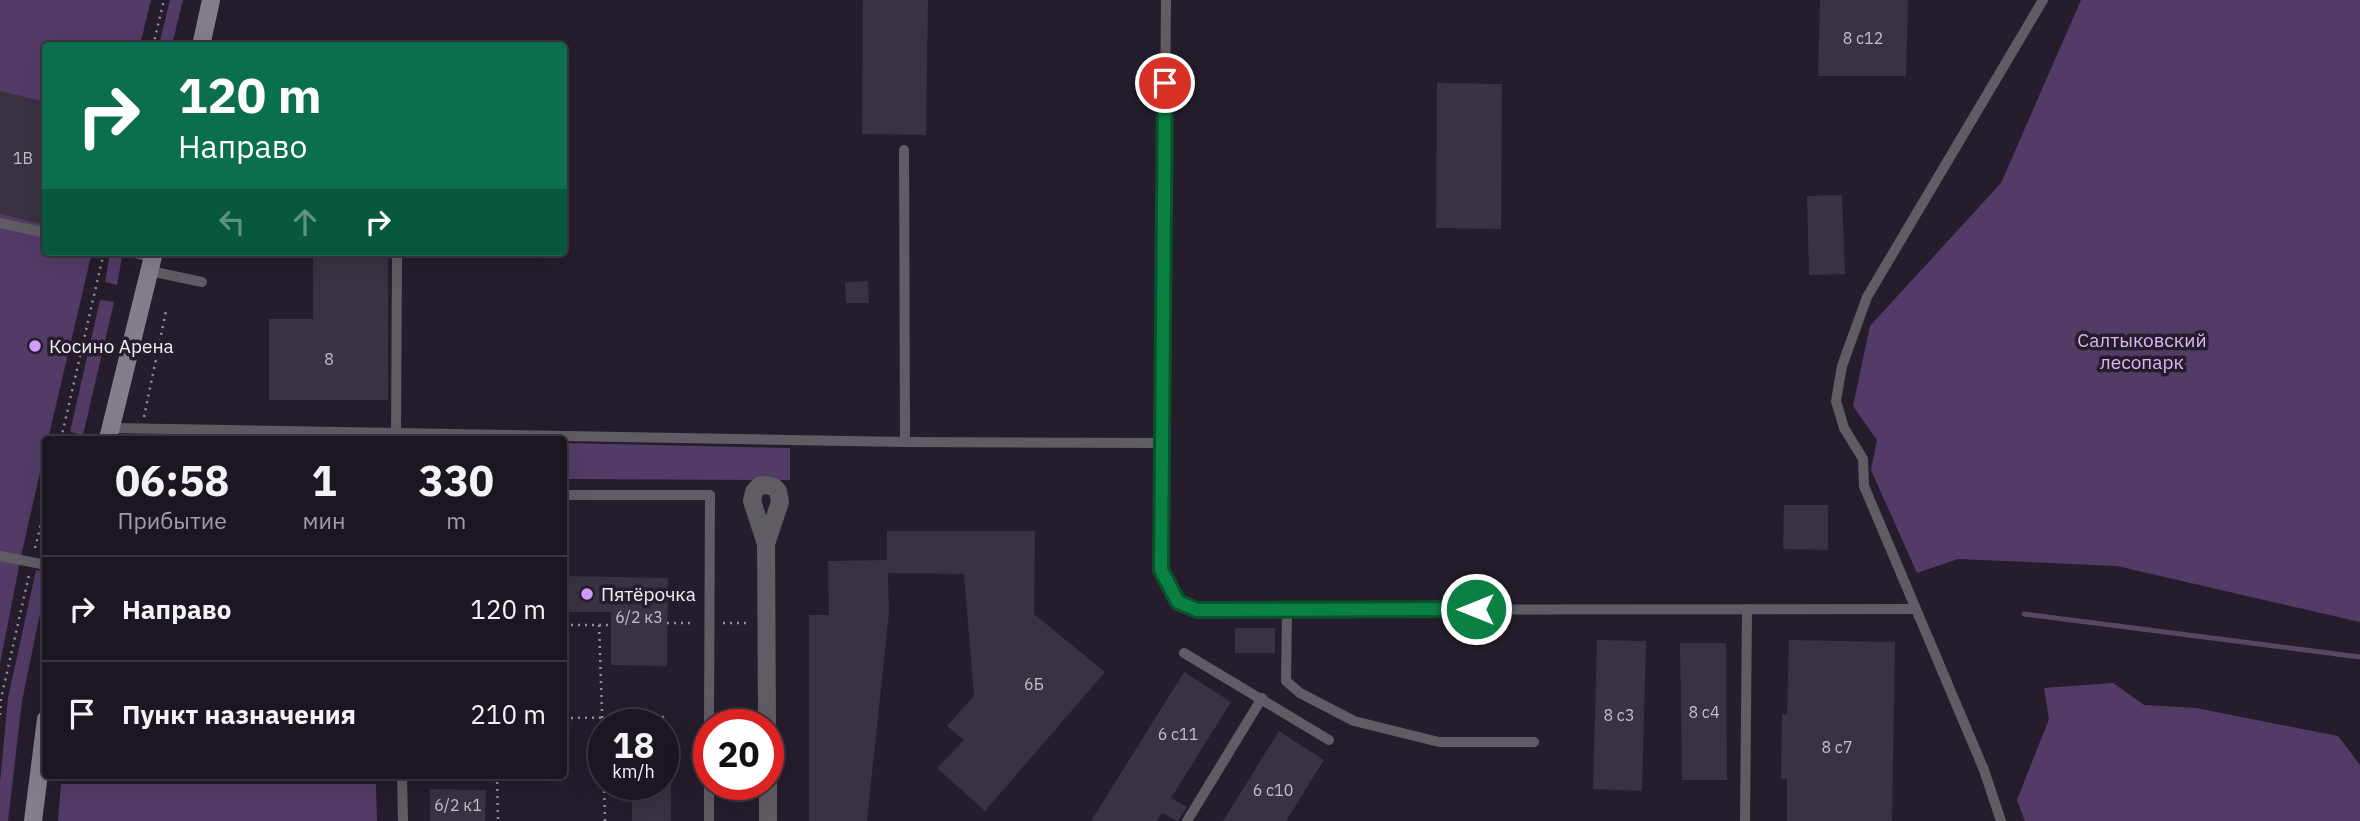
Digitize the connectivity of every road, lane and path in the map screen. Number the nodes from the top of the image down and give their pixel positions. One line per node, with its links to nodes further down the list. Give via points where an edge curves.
1 (164, 0): 5 (path)
2 (211, 0): 6 (main road)
3 (1166, 0): 22 (lane)
4 (2043, 0): 30 (lane, via 1867,297 1842,366 1836,401 1844,428 1863,459 1864,486)
5 (154, 42)
6 (202, 42)
7 (904, 150): 21 (lane)
8 (0, 223): 9 (lane)
9 (42, 232)
10 (103, 256): 18 (path)
11 (397, 256): 16 (lane)
12 (152, 260): 13 (lane); 17 (main road)
13 (202, 282)
14 (166, 311): 15 (path)
15 (141, 429): 16 (lane); 17 (lane)
16 (396, 433): 19 (lane)
17 (109, 434)
18 (62, 436)
19 (566, 436)
20 (567, 436): 21 (lane)
21 (905, 442): 22 (lane)
22 (1162, 443): 31 (lane, via 1161,570 1178,602 1197,610)
23 (567, 495): 39 (lane, via 710,495)
24 (42, 520): 27 (path)
25 (766, 544): 40 (street)
26 (0, 556): 27 (lane)
27 (32, 562): 28 (lane); 37 (path)
28 (42, 564)
29 (1747, 609): 30 (lane); 31 (lane); 59 (lane)
30 (1915, 609): 60 (lane)
31 (1287, 610): 45 (lane, via 1286,681 1300,693 1354,721 1439,742)
32 (567, 625): 33 (path)
33 (598, 625): 34 (path); 38 (path)
34 (611, 625)
35 (1184, 653): 36 (lane)
36 (1262, 698): 44 (lane); 58 (lane)
37 (1, 699): 41 (path)
38 (603, 709)
39 (709, 709)
40 (767, 709)
41 (0, 715)
42 (567, 718): 43 (path)
43 (588, 718)
44 (1329, 740)
45 (1534, 742)
46 (42, 772): 52 (main road)
47 (402, 779): 53 (lane)
48 (497, 779): 54 (path)
49 (604, 800): 55 (path)
50 (709, 800): 56 (lane)
51 (768, 800): 57 (street)
52 (33, 821)
53 (403, 821)
54 (498, 821)
55 (605, 821)
56 (709, 821)
57 (768, 821)
58 (1187, 821)
59 (1745, 821)
60 (2001, 821)

